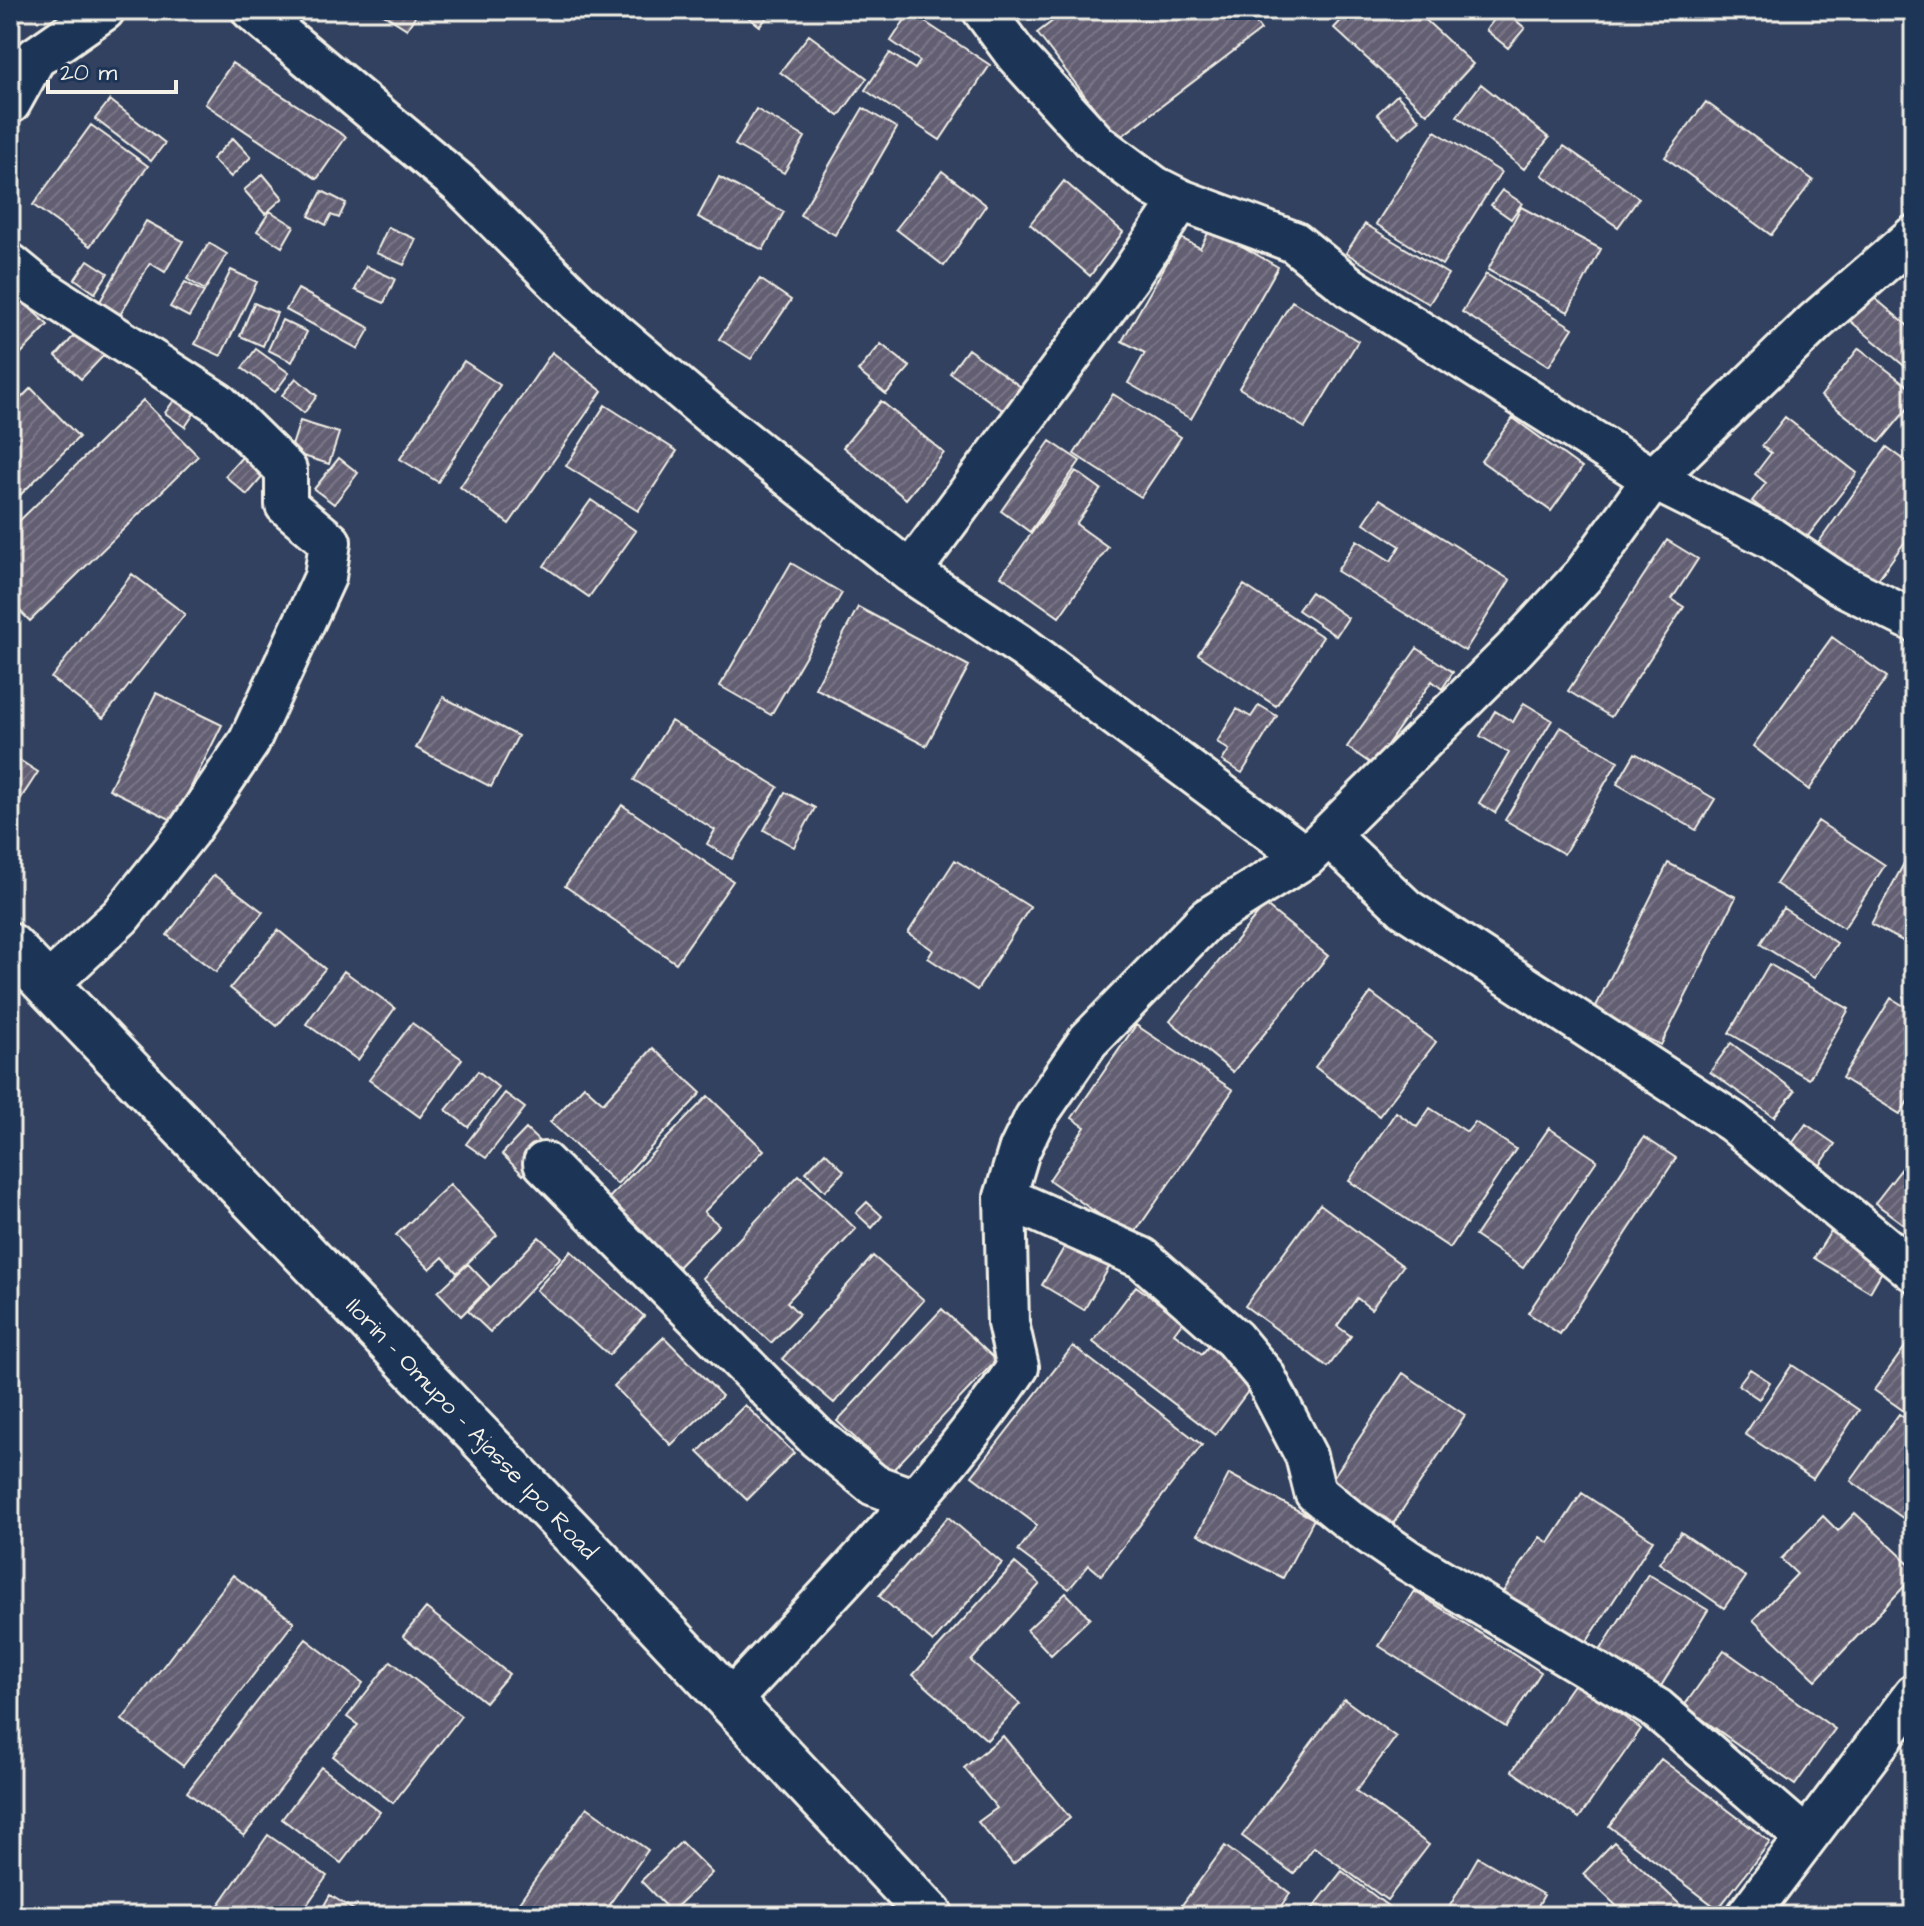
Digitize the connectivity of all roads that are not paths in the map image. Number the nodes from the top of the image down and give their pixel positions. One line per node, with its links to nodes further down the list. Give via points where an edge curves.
1 (104, 10): 4 (street, via 35,58)
2 (252, 10): 9 (street, via 461,185 578,302)
3 (983, 10): 5 (street, via 1097,144)
4 (10, 103)
5 (1181, 200): 8 (street, via 1294,242 1351,288); 9 (street)
6 (1914, 236): 8 (street, via 1815,322)
7 (10, 264): 13 (street, via 218,403 286,470 286,505 330,542 325,577 249,742 188,832 121,916)
8 (1653, 479): 10 (street, via 1771,538 1838,583); 11 (street, via 1583,576)
9 (910, 572): 11 (street)
10 (1914, 621)
11 (1317, 846): 15 (street, via 1207,919 1088,1041 1035,1118); 16 (street, via 1733,1122)
12 (10, 946): 13 (highway, Ilorin - Omupo - Ajasse Ipo Road)
13 (47, 985): 19 (highway, Ilorin - Omupo - Ajasse Ipo Road)
14 (544, 1163): 17 (street, via 817,1438 874,1485)
15 (1005, 1197): 17 (street, via 1008,1323 1018,1367); 20 (street, via 1142,1258 1234,1339 1264,1375 1306,1456 1315,1492 1409,1561 1657,1709)
16 (1914, 1271)
17 (915, 1500): 19 (street)
18 (1914, 1695): 20 (street)
19 (730, 1701): 21 (highway, Ilorin - Omupo - Ajasse Ipo Road)
20 (1806, 1838): 22 (street)
21 (931, 1916)
22 (1747, 1916)

